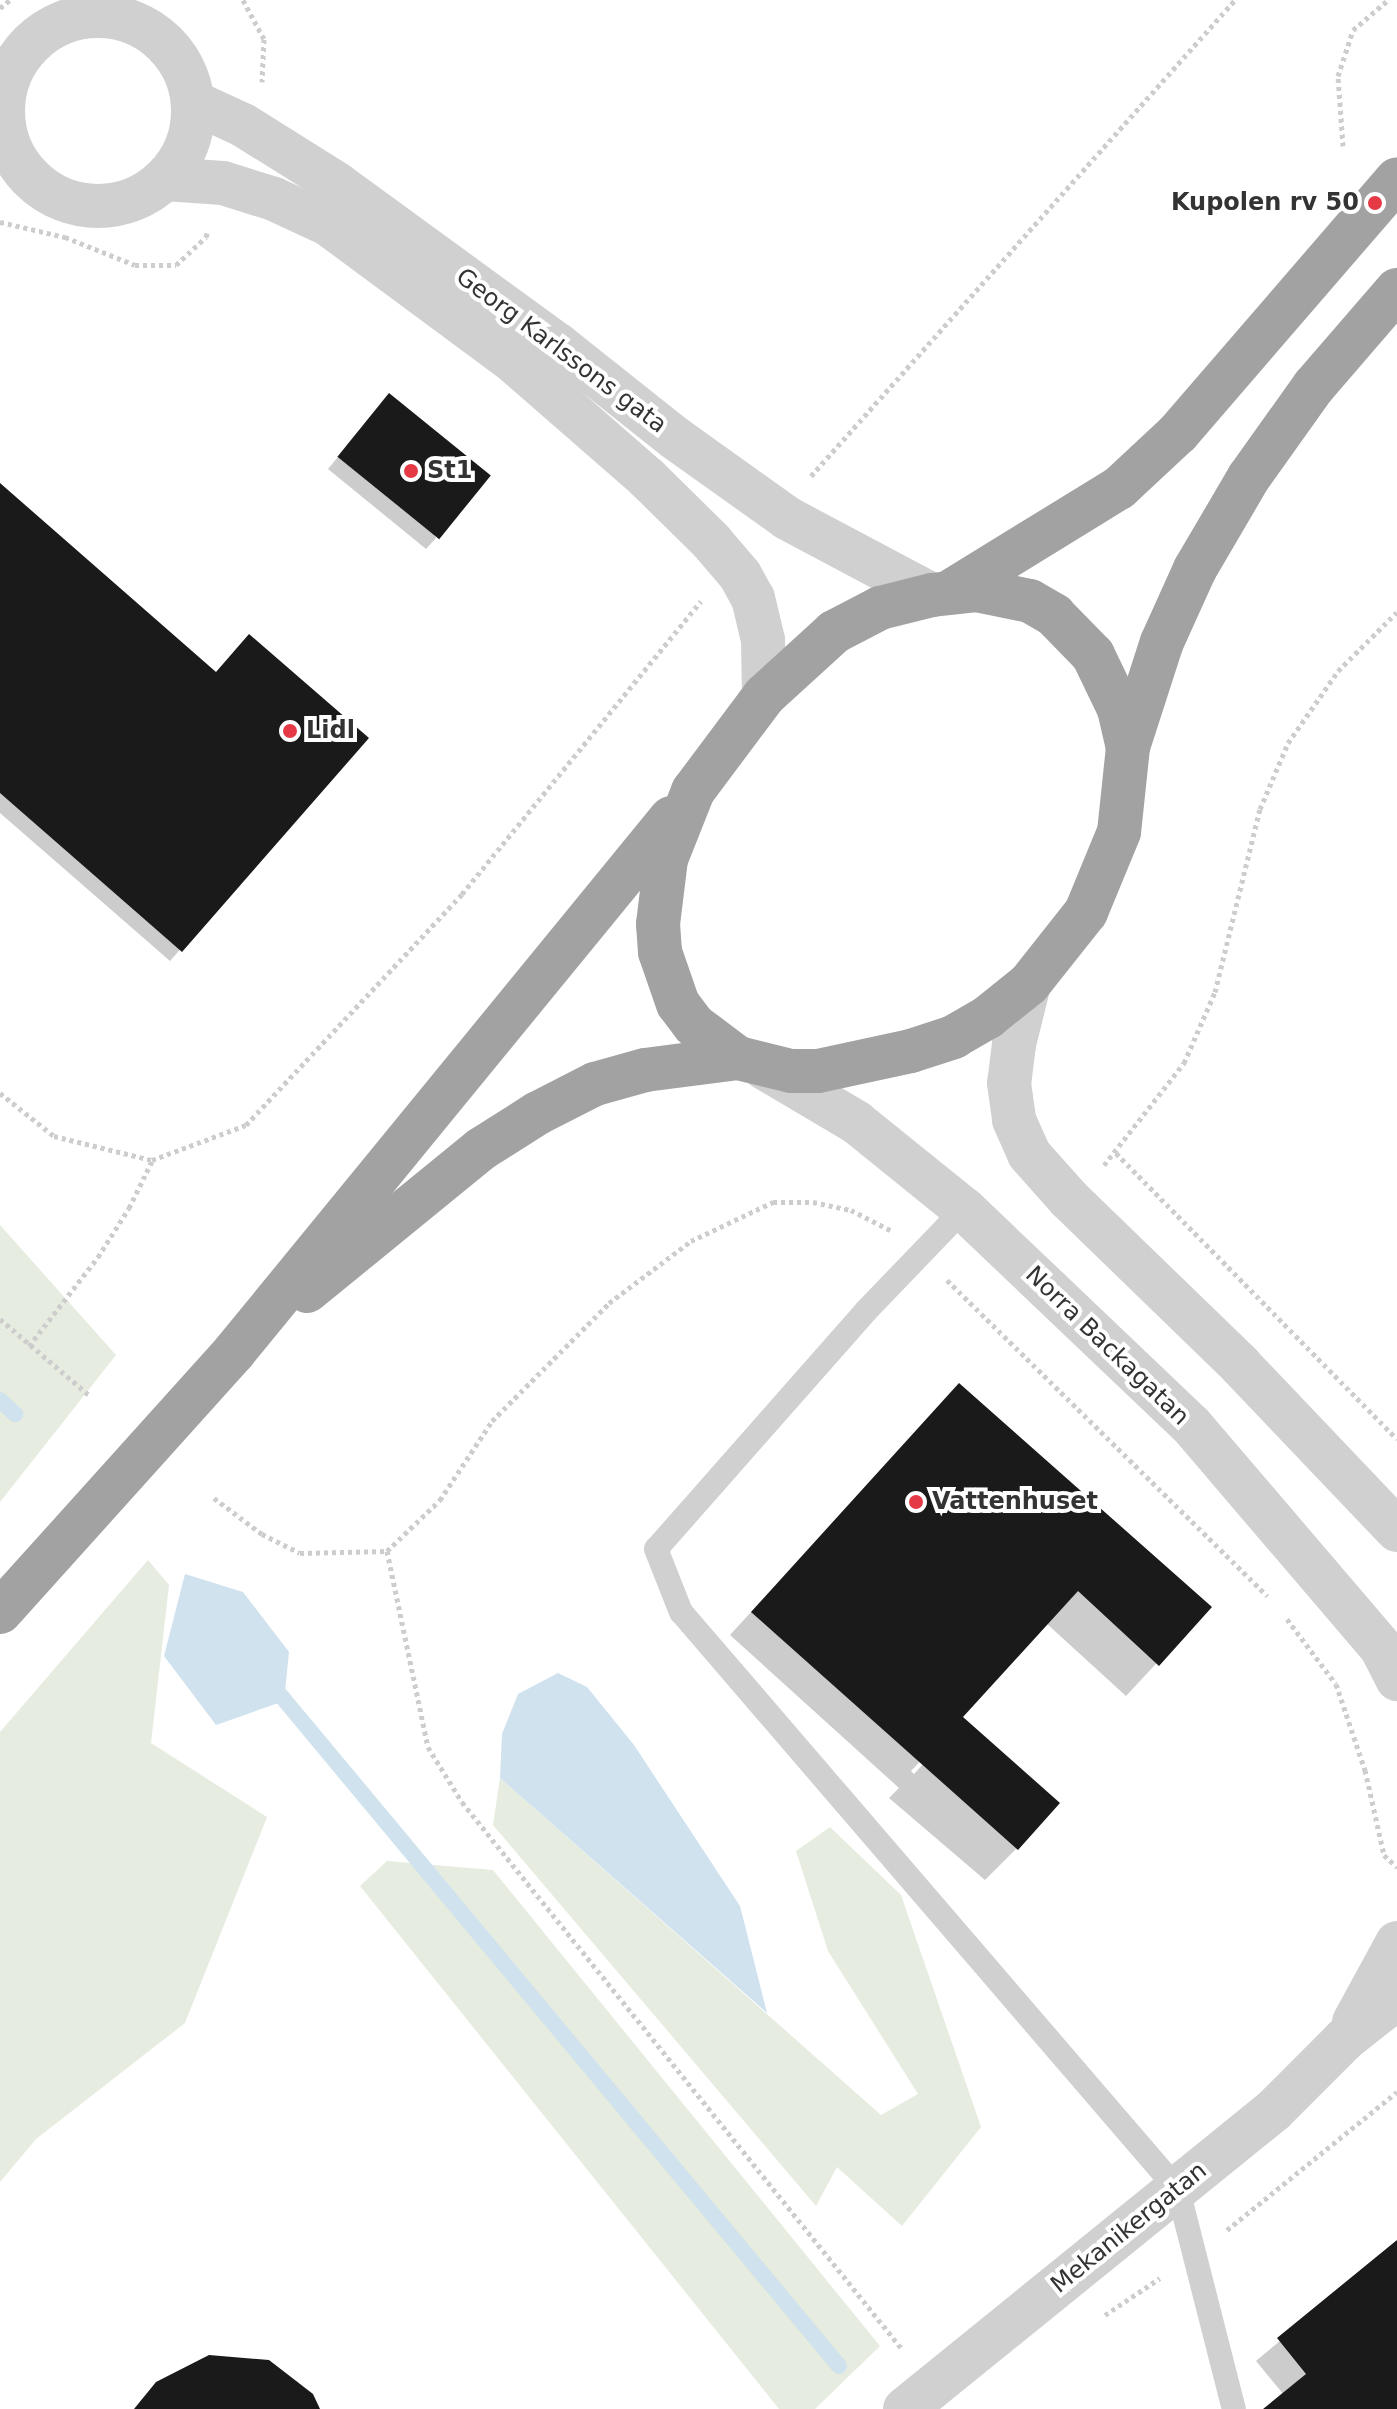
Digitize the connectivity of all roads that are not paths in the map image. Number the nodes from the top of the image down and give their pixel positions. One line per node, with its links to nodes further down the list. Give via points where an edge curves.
1 (146, 13): 2 (street, via 185,71); 3 (street, via 80,17 50,29 17,62)
2 (193, 102): 4 (street, via 191,134); 7 (street, Georg Karlssons gata, via 243,125 337,184 787,518)
3 (1, 106): 4 (street, via 16,160 34,182 58,198 114,205 142,196)
4 (165, 179): 8 (street, Georg Karlssons gata, via 223,183 328,224 513,361 647,478 740,575 753,598 763,640)
5 (1397, 179): 7 (highway, via 1178,433 1119,488)
6 (1397, 290): 9 (highway, via 1314,386 1241,490 1195,569 1162,642)
7 (940, 594): 8 (highway, via 880,608 834,632); 9 (highway, via 1003,594 1030,601 1065,624 1107,679)
8 (764, 696): 10 (highway)
9 (1128, 747): 11 (highway, via 1119,832 1109,862 1086,912)
10 (693, 791): 12 (highway, via 666,859 660,952 678,1004 694,1025); 14 (highway)
11 (1029, 984): 12 (highway, via 954,1037 911,1051 818,1071); 15 (street, via 1009,1083 1014,1120 1029,1154)
12 (750, 1063): 13 (street, Norra Backagatan, via 856,1122); 14 (highway, via 632,1073 595,1084 538,1113 481,1149)
13 (964, 1209): 17 (street, Norra Backagatan, via 1191,1425 1382,1649); 21 (lane, via 656,1549 681,1612)
14 (234, 1352): 16 (highway)
15 (1397, 1530)
16 (0, 1612)
17 (1397, 1679)
18 (1397, 1943): 20 (street, Mekanikergatan)
19 (1397, 1998): 20 (street, Mekanikergatan)
20 (1345, 2039): 21 (street, Mekanikergatan, via 1273,2111)
21 (1178, 2190): 22 (street, Mekanikergatan); 23 (lane)
22 (918, 2397)
23 (1234, 2409)

